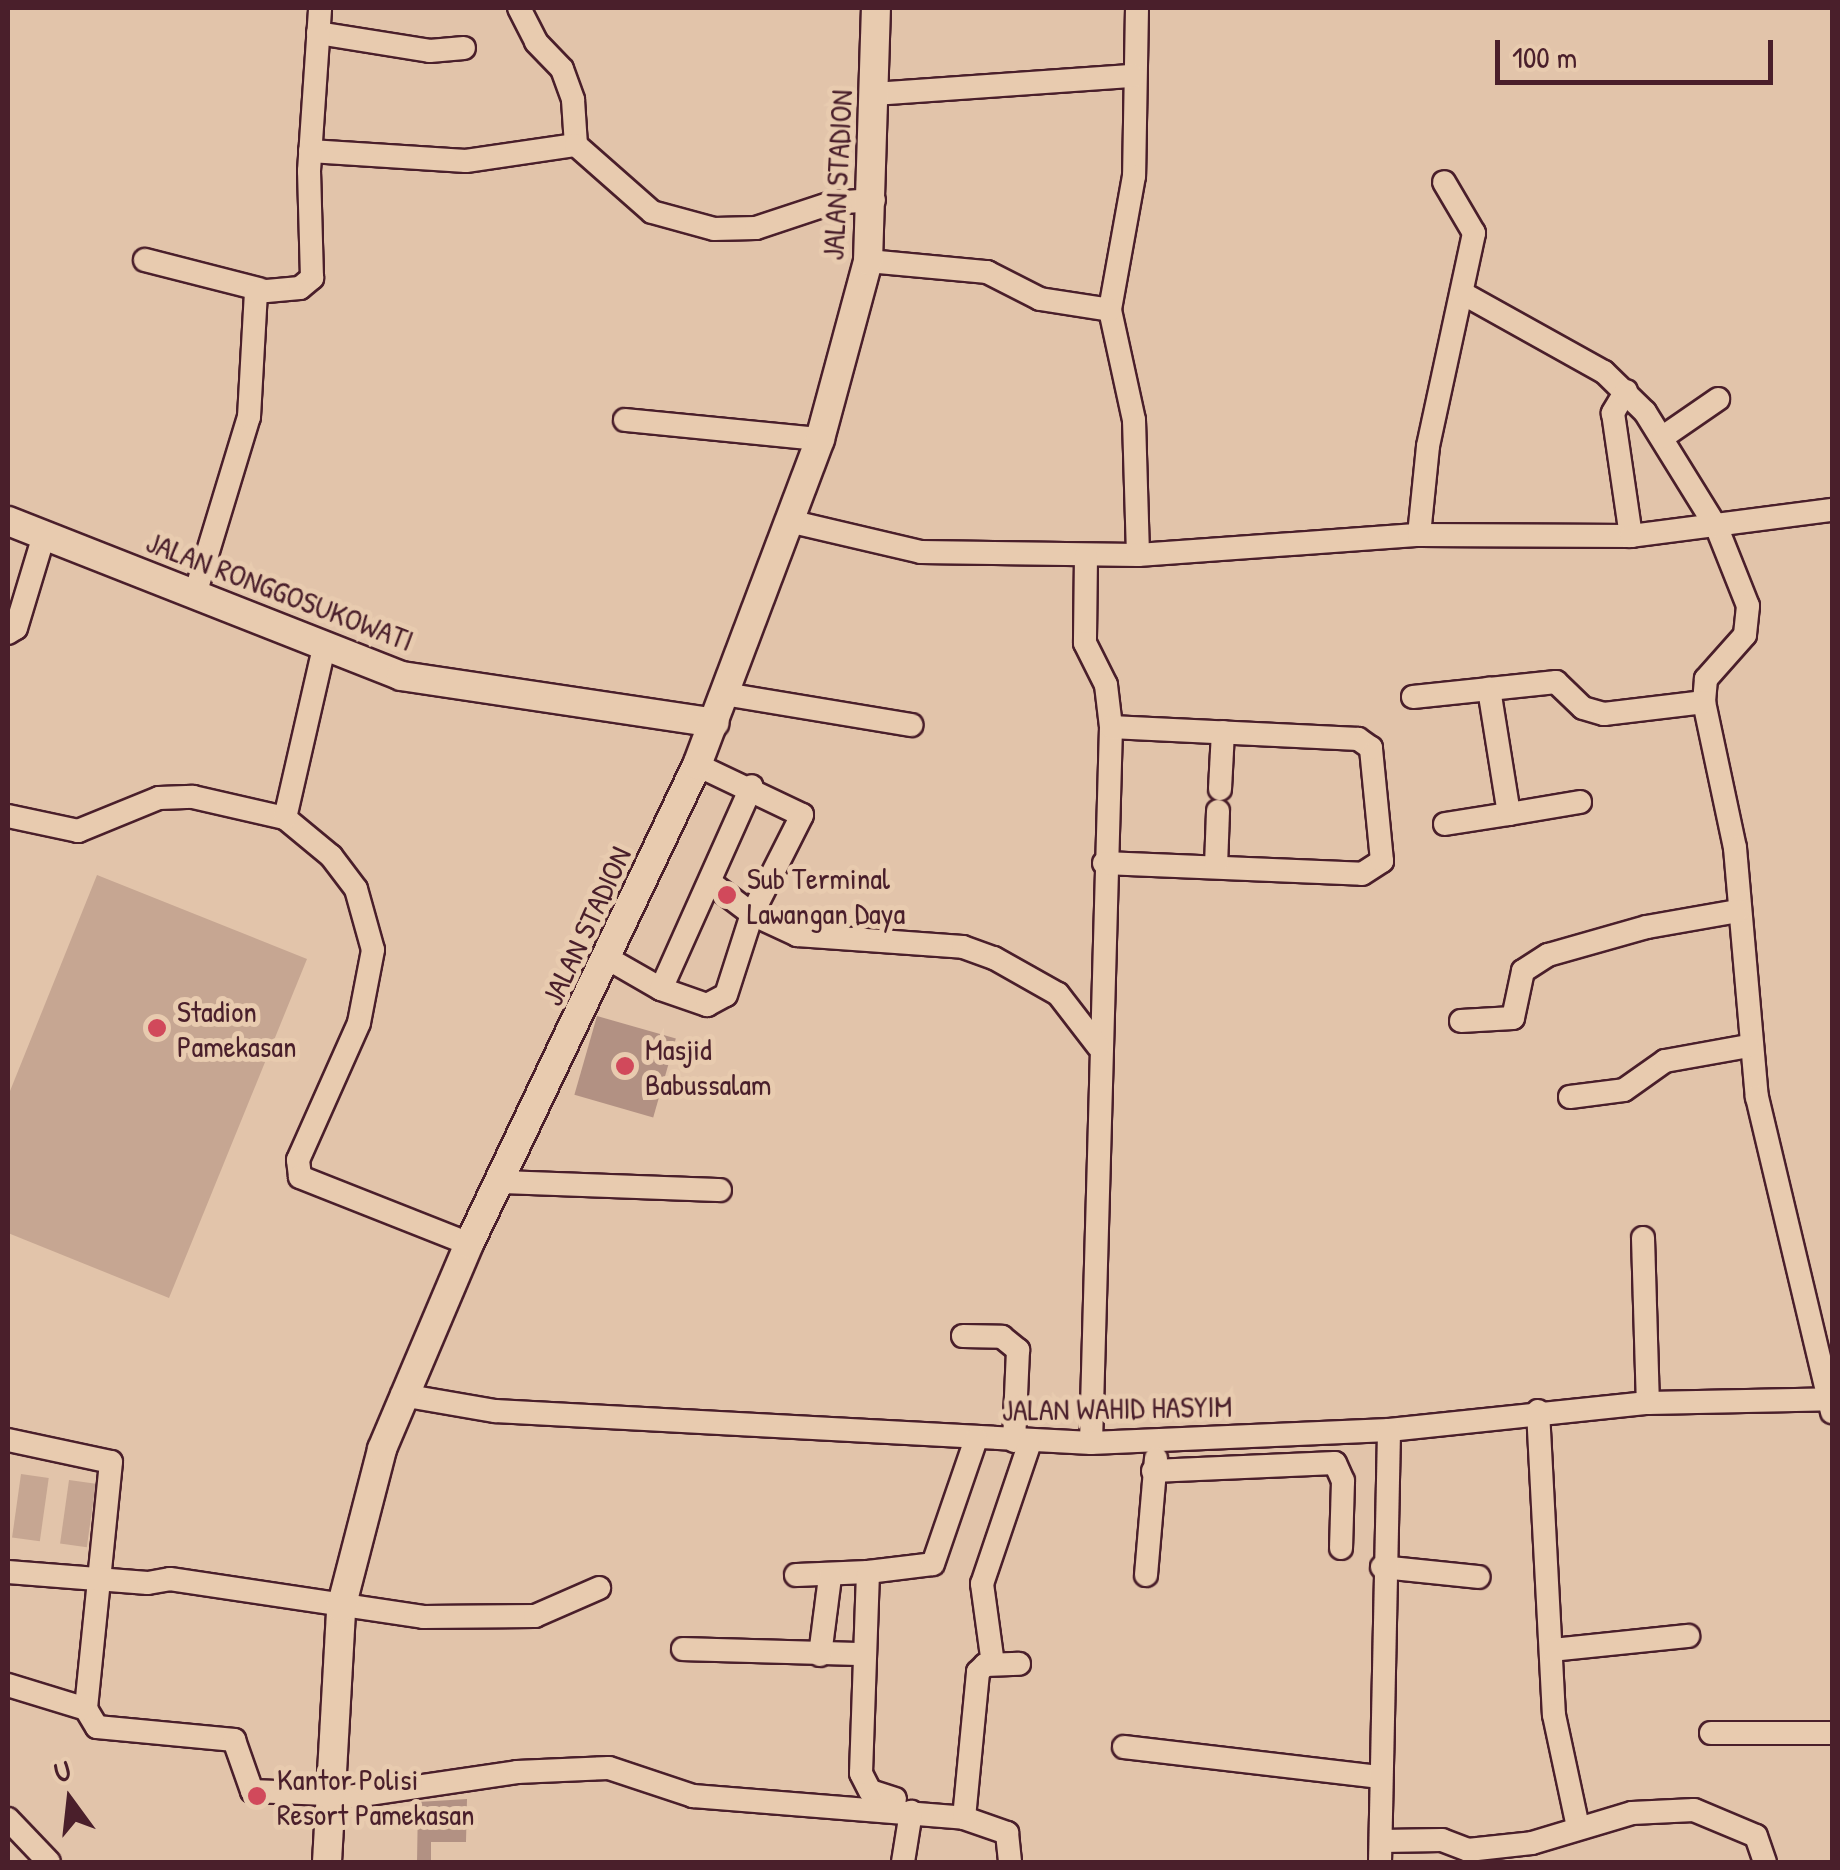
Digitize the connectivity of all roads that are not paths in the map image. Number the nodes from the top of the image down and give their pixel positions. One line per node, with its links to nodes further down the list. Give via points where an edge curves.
1 (320, 8): 5 (street)
2 (519, 8): 9 (street, via 536,42 562,70 573,100)
3 (876, 8): 8 (main road, JALAN STADION)
4 (1137, 8): 7 (street)
5 (318, 33): 6 (street, via 430,51); 10 (street)
6 (464, 48)
7 (1133, 76): 8 (street); 17 (street, via 1134,176)
8 (874, 94): 12 (main road, JALAN STADION)
9 (576, 145): 10 (street, via 466,161); 12 (street, via 652,212 696,226 756,228 830,204)
10 (310, 151): 15 (street, via 312,278 300,288)
11 (1444, 182): 16 (street, via 1474,233)
12 (874, 200): 14 (main road, JALAN STADION)
13 (144, 260): 15 (street)
14 (868, 260): 17 (street, via 987,272 1040,300); 22 (main road, JALAN STADION)
15 (259, 289): 32 (street, via 248,417)
16 (1462, 294): 18 (street, via 1548,338); 28 (street, via 1428,446)
17 (1110, 310): 31 (street, via 1134,420)
18 (1626, 391): 21 (street); 29 (street, via 1612,413)
19 (1718, 398): 21 (street)
20 (625, 420): 22 (street)
21 (1664, 436): 26 (street)
22 (820, 439): 25 (main road, JALAN STADION)
23 (1832, 510): 26 (street)
24 (8, 521): 27 (main road, JALAN RONGGOSUKOWATI)
25 (792, 522): 30 (street, via 920,552); 36 (main road, JALAN STADION)
26 (1717, 528): 29 (street); 38 (street, via 1748,621 1745,636 1706,679)
27 (44, 535): 32 (main road, JALAN RONGGOSUKOWATI); 33 (street, via 16,628)
28 (1419, 535): 29 (street); 31 (street)
29 (1631, 536)
30 (1086, 556): 31 (street); 41 (street, via 1085,643 1106,685)
31 (1138, 556)
32 (196, 592): 34 (main road, JALAN RONGGOSUKOWATI)
33 (8, 633)
34 (324, 648): 39 (main road, JALAN RONGGOSUKOWATI, via 441,684); 48 (street)
35 (1490, 689): 37 (street); 38 (street, via 1556,682 1583,708 1604,714); 46 (street)
36 (724, 694): 39 (main road, JALAN STADION); 40 (street)
37 (1413, 697)
38 (1704, 702): 53 (street, via 1734,848)
39 (714, 722): 43 (main road, JALAN STADION)
40 (911, 725)
41 (1110, 727): 42 (street); 50 (street)
42 (1223, 732): 51 (street); 51 (street, via 1358,739 1371,748 1382,861 1370,874)
43 (697, 765): 44 (street); 55 (main road, JALAN STADION)
44 (752, 786): 52 (street); 54 (street, via 802,814)
45 (1580, 802): 46 (street)
46 (1509, 814): 49 (street)
47 (8, 816): 48 (street, via 78,831 159,798 193,797)
48 (284, 818): 64 (street, via 331,856 356,889 373,950 360,1023 298,1160 300,1177)
49 (1445, 824)
50 (1104, 864): 51 (street); 58 (street)
51 (1216, 866)
52 (710, 883): 54 (street); 56 (street)
53 (1738, 911): 57 (street, via 1636,929 1548,955 1523,971 1513,1018); 59 (street)
54 (752, 914): 56 (street, via 718,1002 707,1005); 58 (street, via 797,934 963,947 994,958 1058,994)
55 (607, 958): 56 (street); 61 (main road, JALAN STADION)
56 (662, 990)
57 (1461, 1021)
58 (1098, 1046): 75 (street)
59 (1748, 1046): 60 (street, via 1665,1061 1624,1090); 68 (street)
60 (1570, 1097)
61 (500, 1182): 62 (street); 64 (main road, JALAN STADION)
62 (720, 1190)
63 (1642, 1238): 67 (street)
64 (469, 1244): 66 (main road, JALAN STADION)
65 (963, 1336): 74 (street, via 1002,1337 1018,1350)
66 (402, 1395): 71 (street, JALAN WAHID HASYIM, via 494,1411); 87 (main road, JALAN STADION)
67 (1648, 1403): 68 (street, JALAN WAHID HASYIM); 69 (street, JALAN WAHID HASYIM)
68 (1831, 1405)
69 (1538, 1411): 70 (street, JALAN WAHID HASYIM); 90 (street)
70 (1389, 1430): 73 (street, JALAN WAHID HASYIM); 78 (street)
71 (976, 1439): 74 (street, JALAN WAHID HASYIM); 80 (street, via 932,1564)
72 (8, 1440): 85 (street, via 111,1462)
73 (1161, 1440): 75 (street, JALAN WAHID HASYIM); 76 (street)
74 (1022, 1442): 75 (street, JALAN WAHID HASYIM); 93 (street, via 982,1584)
75 (1091, 1443)
76 (1154, 1471): 77 (street, via 1338,1465); 81 (street)
77 (1341, 1548)
78 (1382, 1567): 84 (street); 100 (street)
79 (8, 1572): 85 (street)
80 (868, 1572): 83 (street); 91 (street)
81 (1146, 1574)
82 (796, 1575): 83 (street)
83 (830, 1577): 92 (street)
84 (1478, 1577)
85 (96, 1581): 87 (street, via 170,1578); 96 (street)
86 (600, 1588): 87 (street, via 535,1616 388,1616)
87 (341, 1608): 101 (main road, JALAN STADION)
88 (1688, 1636): 90 (street)
89 (683, 1649): 92 (street)
90 (1552, 1650): 105 (street, via 1554,1715)
91 (866, 1654): 92 (street); 102 (street, via 864,1783 879,1795)
92 (820, 1655)
93 (994, 1664): 94 (street); 102 (street, via 978,1672)
94 (1019, 1664)
95 (8, 1685): 96 (street)
96 (86, 1708): 101 (street, via 98,1727 109,1730 234,1740 252,1791)
97 (1832, 1732): 98 (street)
98 (1711, 1733)
99 (1124, 1747): 100 (street)
100 (1380, 1778): 106 (street)
101 (328, 1797): 103 (street, via 596,1768 692,1796); 108 (main road, JALAN STADION)
102 (957, 1811): 103 (street); 110 (street, via 1007,1833)
103 (911, 1812): 109 (street)
104 (8, 1819): 107 (street)
105 (1578, 1826): 106 (street, via 1532,1843 1468,1850 1442,1840); 111 (street, via 1694,1810 1756,1836)
106 (1381, 1852)
107 (49, 1862)
108 (327, 1862)
109 (903, 1862)
110 (1010, 1862)
111 (1764, 1862)

